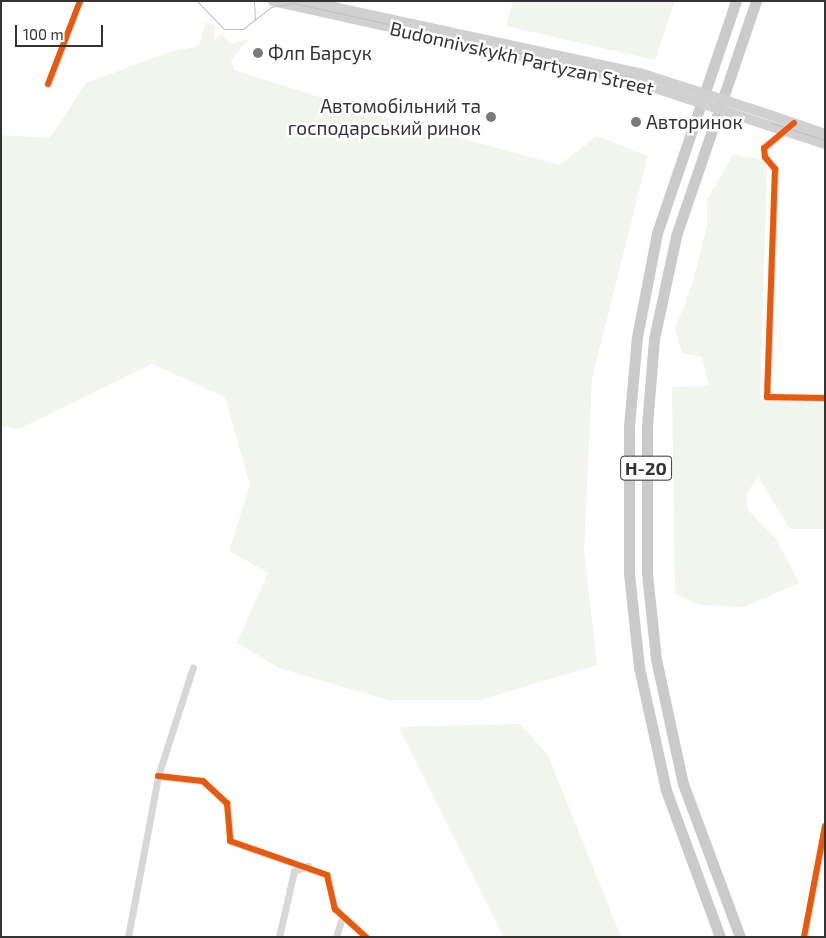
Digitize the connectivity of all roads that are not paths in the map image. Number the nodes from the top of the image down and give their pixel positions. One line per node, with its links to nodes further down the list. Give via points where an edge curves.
1 (80, 1): 7 (street)
2 (273, 1): 6 (main road, Budonnivskykh Partyzan Street)
3 (306, 1): 6 (main road, Budonnivskykh Partyzan Street)
4 (736, 1): 22 (main road, Н-20, via 658,233 637,336 628,436 629,573 639,666 666,790)
5 (756, 1): 23 (main road, Н-20, via 676,236 654,339 647,426 647,573 656,659 683,784)
6 (639, 77): 8 (main road, Budonnivskykh Partyzan Street, bridge); 9 (main road, Budonnivskykh Partyzan Street, bridge)
7 (48, 84)
8 (794, 123): 9 (street); 10 (main road, Budonnivskykh Partyzan Street)
9 (785, 130): 11 (main road, Budonnivskykh Partyzan Street); 12 (street, via 764,148 764,157 775,169 767,397)
10 (825, 134)
11 (825, 144)
12 (825, 398)
13 (193, 667): 14 (street)
14 (158, 776): 16 (street, via 203,781 227,803 230,841); 18 (street)
15 (825, 826): 24 (street)
16 (308, 866): 17 (street, via 327,875 335,909); 19 (street, via 294,871)
17 (342, 917): 20 (street); 21 (street)
18 (128, 937)
19 (280, 937)
20 (336, 937)
21 (366, 937)
22 (720, 937)
23 (740, 937)
24 (804, 937)

